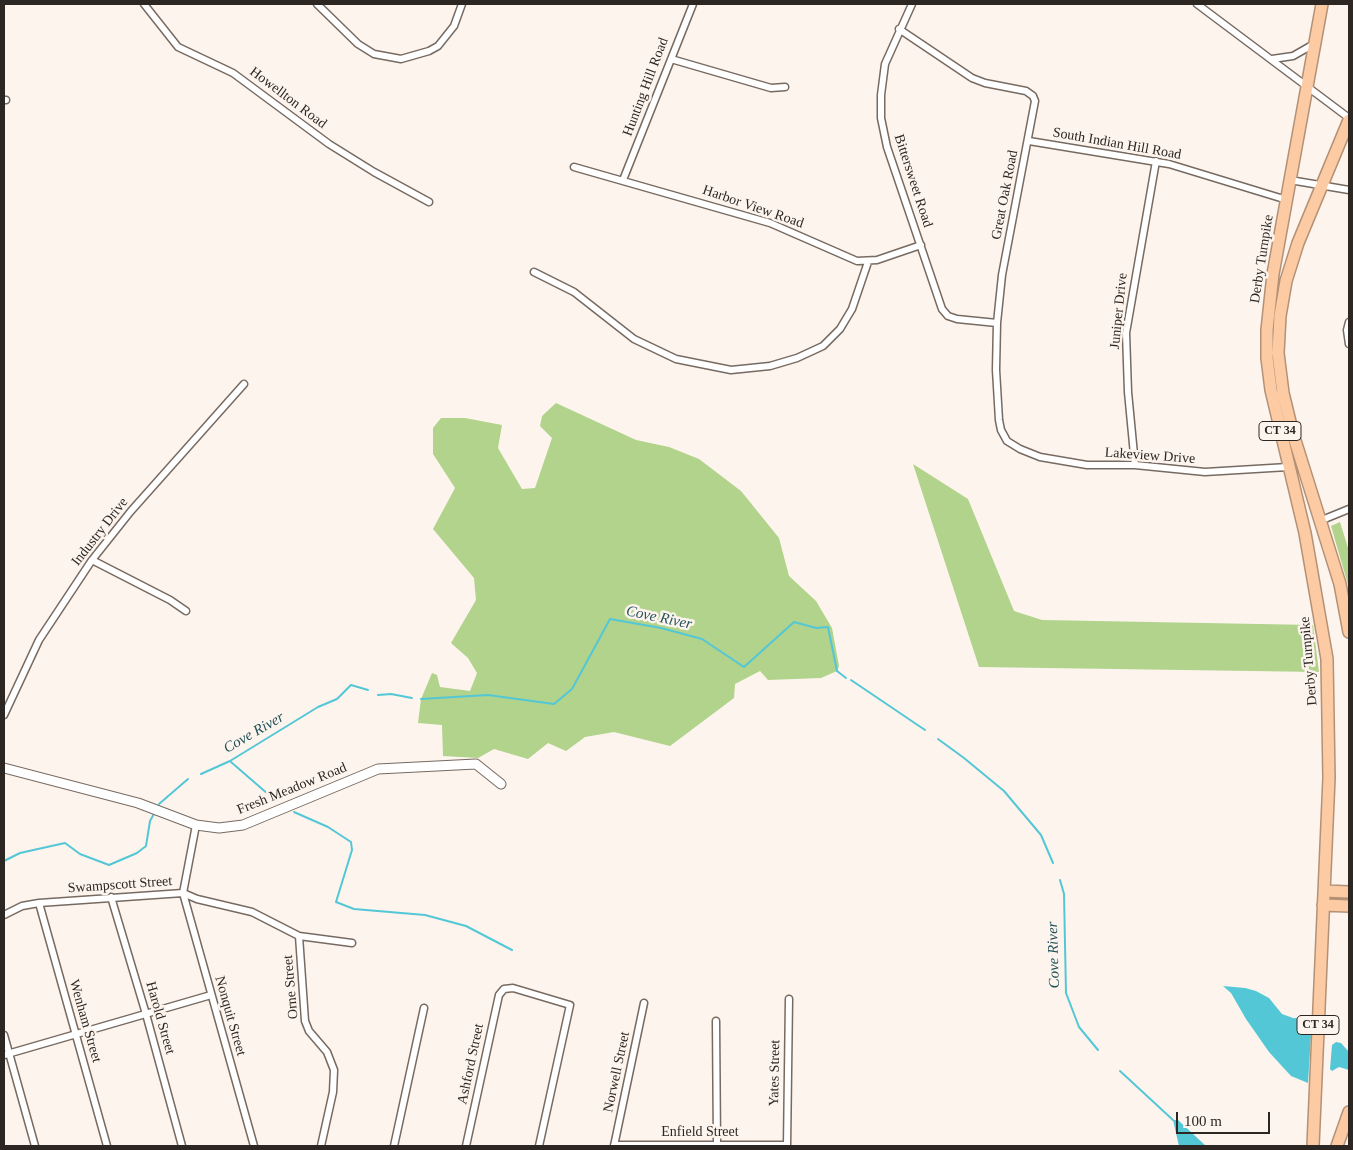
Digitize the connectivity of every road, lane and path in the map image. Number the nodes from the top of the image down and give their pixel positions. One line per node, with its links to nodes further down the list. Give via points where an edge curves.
1 (144, 4): 23 (street, Howellton Road, via 178,47 233,73 329,144)
2 (317, 4): 3 (street, via 358,44 374,54 401,59 438,46 454,26)
3 (462, 4)
4 (693, 4): 10 (street, Hunting Hill Road)
5 (912, 4): 8 (street, Bittersweet Road)
6 (1197, 4): 11 (street)
7 (1322, 4): 9 (highway, Derby Turnpike / CT 34)
8 (900, 29): 15 (street, Great Oak Road, via 972,78 1031,94 1035,103); 24 (street, Bittersweet Road, via 885,64 881,118 887,147)
9 (1315, 44): 11 (street, via 1293,56); 12 (highway, Derby Turnpike / CT 34)
10 (671, 59): 13 (street, via 771,88); 18 (street, Hunting Hill Road)
11 (1272, 59): 12 (street)
12 (1308, 85): 14 (street); 19 (highway, Derby Turnpike / CT 34)
13 (785, 87)
14 (1349, 119): 20 (highway, Derby Turnpike / CT 34)
15 (1029, 141): 16 (street, South Indian Hill Road); 28 (street, Great Oak Road, via 1002,276)
16 (1156, 161): 22 (street, South Indian Hill Road); 32 (street, Juniper Drive, via 1126,333)
17 (574, 167): 18 (street, Harbor View Road)
18 (624, 180): 25 (street, Harbor View Road, via 770,223 857,261)
19 (1290, 180): 20 (street); 22 (highway, Derby Turnpike / CT 34)
20 (1322, 186): 21 (street); 35 (highway, Derby Turnpike / CT 34, via 1286,282 1278,353 1293,434)
21 (1349, 190)
22 (1286, 200): 33 (highway, Derby Turnpike / CT 34, via 1269,302 1267,358)
23 (429, 202)
24 (921, 245): 25 (street); 28 (street, Bittersweet Road, via 945,313 962,320)
25 (868, 262): 26 (street, via 852,309 840,329 823,346 770,366 731,370 676,360 634,339 574,292)
26 (534, 272)
27 (1349, 322): 29 (street)
28 (997, 323): 31 (street, Great Oak Road, via 1000,425 1005,438)
29 (1349, 344)
30 (244, 384): 36 (street, Industry Drive, via 115,529)
31 (1014, 446): 32 (street, Lakeview Drive, via 1051,459 1088,465)
32 (1135, 465): 33 (street, Lakeview Drive, via 1205,472)
33 (1288, 466): 43 (highway, Derby Turnpike / CT 34, via 1317,589 1327,658 1329,729)
34 (1349, 508): 35 (street)
35 (1322, 520): 38 (highway, Derby Turnpike / CT 34)
36 (92, 560): 37 (street); 39 (street, Industry Drive, via 39,640)
37 (186, 611)
38 (1349, 632)
39 (4, 715)
40 (4, 769): 42 (street, Fresh Meadow Road, via 138,803)
41 (501, 784): 42 (street, Fresh Meadow Road, via 476,764 384,768 243,825 219,828)
42 (196, 825): 45 (street)
43 (1324, 891): 44 (highway); 48 (highway, Derby Turnpike / CT 34)
44 (1349, 892)
45 (183, 893): 46 (street, Swampscott Street); 51 (street, Swampscott Street, via 198,900 252,912); 53 (street, Nonquit Street)
46 (111, 897): 47 (street, Swampscott Street); 57 (street, Harold Street)
47 (39, 904): 50 (street, Swampscott Street, via 22,906); 60 (street, Wenham Street)
48 (1324, 905): 49 (highway); 75 (highway, Derby Turnpike / CT 34)
49 (1349, 906)
50 (4, 915)
51 (300, 936): 52 (street, Swampscott Street); 70 (street, Orne Street, via 305,1021 309,1031 327,1052 334,1070 333,1092)
52 (352, 943)
53 (211, 995): 57 (street); 69 (street, Nonquit Street)
54 (789, 999): 74 (street, Yates Street)
55 (644, 1003): 63 (street, Norwell Street)
56 (424, 1008): 71 (street)
57 (146, 1014): 60 (street); 68 (street, Harold Street)
58 (716, 1021): 65 (street)
59 (4, 1035): 61 (street)
60 (77, 1035): 61 (street); 67 (street, Wenham Street)
61 (6, 1055): 66 (street)
62 (1349, 1112): 76 (highway)
63 (614, 1145): 64 (street, Enfield Street)
64 (645, 1145): 65 (street, Enfield Street)
65 (717, 1145): 74 (street, Enfield Street)
66 (35, 1146)
67 (107, 1146)
68 (182, 1146)
69 (254, 1146)
70 (321, 1146)
71 (394, 1146)
72 (466, 1146): 73 (street, Ashford Street, via 499,996 504,989 513,988 570,1005)
73 (539, 1146)
74 (787, 1146)
75 (1313, 1146)
76 (1337, 1146)

